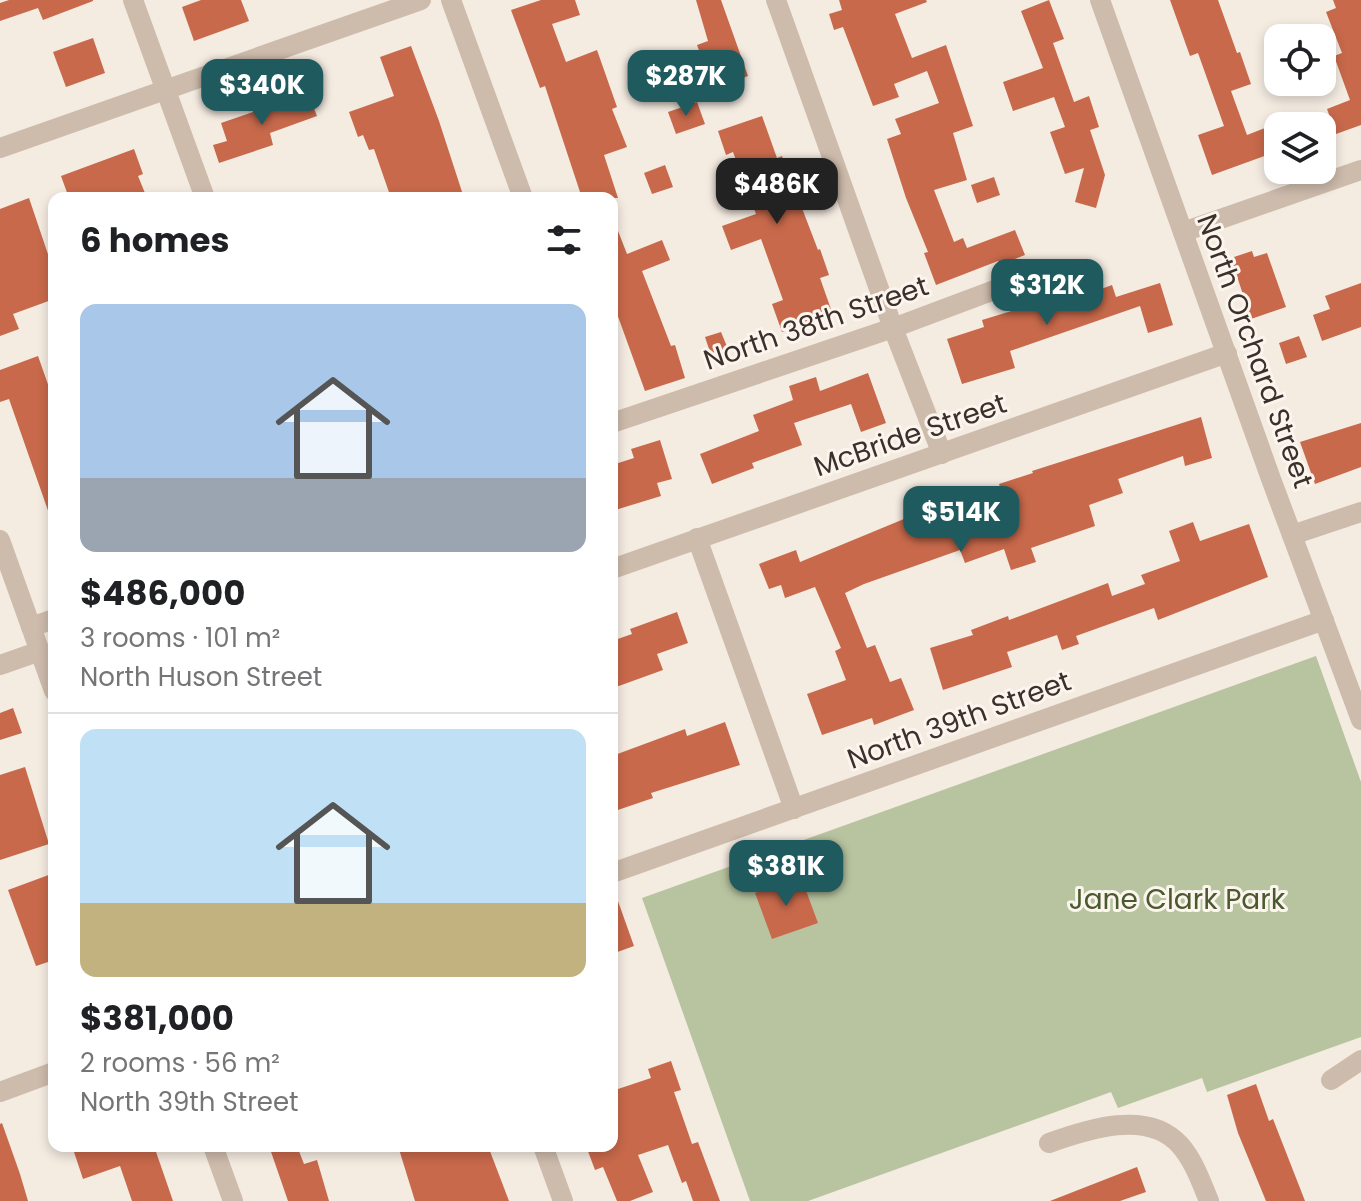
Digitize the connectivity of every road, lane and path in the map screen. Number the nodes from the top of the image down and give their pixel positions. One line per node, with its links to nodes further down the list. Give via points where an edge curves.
1 (133, 0): 6 (street)
2 (421, 0): 6 (street)
3 (451, 0): 10 (street)
4 (776, 0): 13 (street)
5 (1100, 0): 11 (street, North Orchard Street)
6 (165, 89): 7 (street); 9 (street)
7 (0, 148)
8 (1361, 170): 11 (street)
9 (203, 192)
10 (521, 192)
11 (1183, 232): 14 (street, North Orchard Street)
12 (1037, 274): 13 (street, North 38th Street)
13 (893, 328): 15 (street, North 38th Street); 16 (street)
14 (1227, 353): 16 (street, McBride Street); 18 (street, North Orchard Street)
15 (618, 421)
16 (942, 454): 19 (street, McBride Street)
17 (1361, 512): 18 (street)
18 (1292, 535): 22 (street, North Orchard Street)
19 (697, 538): 21 (street, McBride Street); 29 (street)
20 (0, 540): 24 (street)
21 (618, 567)
22 (1324, 620): 28 (street, North Orchard Street); 29 (street, North 39th Street)
23 (48, 621): 24 (street)
24 (31, 627): 25 (street)
25 (40, 651): 26 (street); 27 (street)
26 (0, 665)
27 (48, 674)
28 (1361, 720)
29 (794, 809): 30 (street, North 39th Street)
30 (618, 871)
31 (1361, 1060): 33 (street)
32 (48, 1074): 34 (street)
33 (1331, 1080)
34 (0, 1092)
35 (1049, 1143): 40 (street, via 1111,1127 1143,1126 1165,1133 1185,1152)
36 (215, 1152): 38 (street)
37 (545, 1152): 39 (street)
38 (233, 1201)
39 (563, 1201)
40 (1209, 1201)

